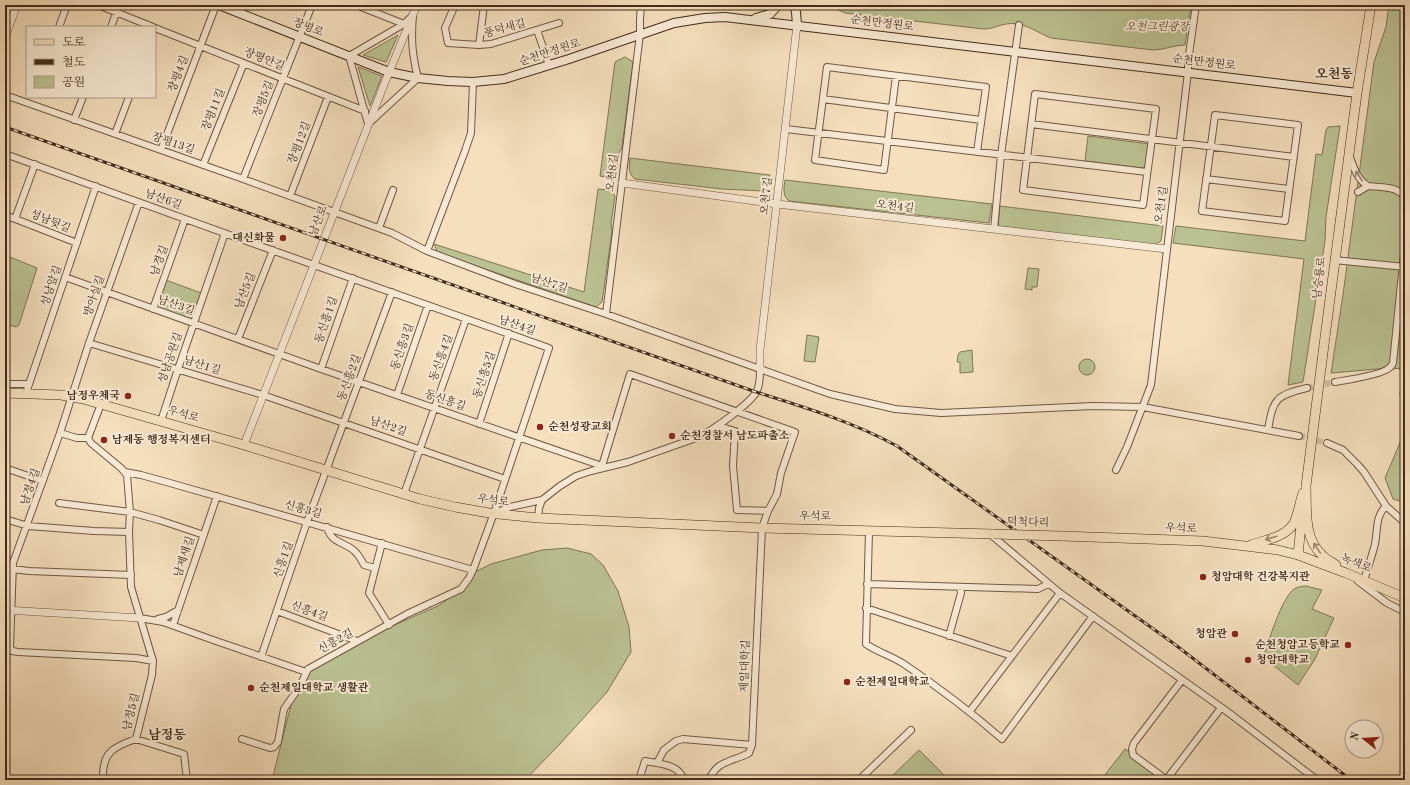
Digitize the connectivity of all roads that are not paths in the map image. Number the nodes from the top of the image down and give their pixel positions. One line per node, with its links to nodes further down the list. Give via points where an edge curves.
1 (17, 5): 30 (street)
2 (68, 5): 24 (street)
3 (98, 5): 17 (street, 장평안길)
4 (119, 5): 17 (street)
5 (217, 5): 31 (main road, 장평로); 33 (street, 장평4길)
6 (312, 5): 31 (street, 장평5길)
7 (356, 5): 16 (street)
8 (417, 5): 18 (street, 남산로)
9 (454, 5): 32 (street, 풍덕새길, via 445,28 448,44)
10 (484, 5): 32 (street, 풍덕새길)
11 (641, 5): 29 (street)
12 (778, 5): 19 (main road, via 770,14)
13 (794, 5): 22 (main road)
14 (1196, 5): 39 (street, 오천1길)
15 (1371, 5): 44 (main road, 남승룡로)
16 (364, 6): 21 (street)
17 (116, 12): 25 (street); 26 (street, 장평안길)
18 (413, 15): 21 (street); 38 (street, 남산로); 41 (street, via 411,40)
19 (750, 20): 22 (main road, 순천만정원로); 29 (main road, 순천만정원로, via 725,17 674,22)
20 (559, 23): 28 (street, 풍덕새길)
21 (404, 24): 35 (street)
22 (797, 25): 34 (main road, 순천만정원로); 57 (street, 오천7길)
23 (1019, 25): 34 (street)
24 (59, 26)
25 (111, 26)
26 (150, 26)
27 (156, 28): 33 (street, 장평안길)
28 (537, 30): 32 (street, 풍덕새길, via 491,44); 37 (street)
29 (640, 34): 37 (main road, 순천만정원로); 76 (street, 오천8길)
30 (5, 37)
31 (299, 37): 35 (main road, 장평로); 42 (street, 장평5길)
32 (479, 45)
33 (201, 46): 36 (street, 장평안길); 64 (street, 장평4길)
34 (1016, 51): 39 (main road, 순천만정원로); 68 (street)
35 (349, 56): 38 (main road, 장평로); 52 (street)
36 (244, 63): 42 (street, 장평안길); 72 (street, 장평11길)
37 (549, 65): 43 (main road, 순천만정원로, via 504,79)
38 (389, 72): 41 (main road, 순천만정원로); 55 (street, 남산로)
39 (1188, 72): 44 (main road, 순천만정원로); 62 (street, 오천1길)
40 (896, 76): 49 (street, via 826,67); 51 (street); 54 (street, via 986,87)
41 (418, 78): 43 (main road, 순천만정원로); 55 (street)
42 (283, 79): 46 (street, 장평안길); 74 (street, 장평5길)
43 (473, 82): 97 (street, via 471,133)
44 (1357, 93): 67 (main road, 남승룡로)
45 (5, 95): 50 (street, 장평13길)
46 (328, 97): 52 (street, 장평안길); 82 (street, 장평12길)
47 (83, 98): 53 (street)
48 (129, 98): 59 (street)
49 (822, 99): 51 (street); 58 (street)
50 (29, 100): 53 (street, 장평13길)
51 (892, 108): 54 (street); 61 (street)
52 (365, 111): 55 (street)
53 (74, 120): 59 (street, 장평13길)
54 (981, 120): 65 (street)
55 (368, 124): 86 (street, 남산로)
56 (1031, 124): 60 (street); 60 (street, via 1035,94 1156,109); 70 (street)
57 (786, 129): 58 (street); 85 (street, 오천7길)
58 (818, 133): 61 (street); 61 (street, via 815,160 884,170)
59 (115, 134): 64 (street, 장평13길)
60 (1152, 140): 62 (street); 73 (street)
61 (888, 141): 65 (street)
62 (1180, 143): 63 (street); 95 (street, 오천1길)
63 (1210, 147): 69 (street); 69 (street, via 1215,115 1276,122 1298,125); 75 (street)
64 (161, 150): 72 (street, 장평13길)
65 (977, 152): 68 (street)
66 (5, 154): 71 (street, 남산6길)
67 (1349, 154): 78 (street, one-way to 67, via 1356,174); 98 (main road, 남승룡로)
68 (1001, 155): 70 (street); 91 (street)
69 (1294, 157): 79 (street)
70 (1027, 158): 73 (street); 73 (street, via 1023,190 1144,205)
71 (35, 164): 77 (street, 남산6길); 88 (street, 성남뒷길)
72 (203, 165): 74 (street, 장평13길)
73 (1147, 172)
74 (243, 179): 82 (street, 장평13길)
75 (1206, 179): 79 (street); 79 (street, via 1202,211 1285,221)
76 (622, 183): 85 (street, 오천4길); 111 (street, 오천8길)
77 (96, 186): 84 (street, 남산6길); 93 (street, 성남앞길)
78 (1368, 186): 81 (street); 83 (street, via 1393,189)
79 (1289, 189)
80 (393, 190): 90 (street)
81 (1358, 192)
82 (290, 196): 86 (street, 장평13길)
83 (1405, 197)
84 (139, 202): 89 (street, 남산6길); 106 (street, 방아실길)
85 (777, 204): 91 (street, 오천4길); 120 (street, 오천7길)
86 (334, 212): 90 (street, 남산7길); 99 (street, 남산로)
87 (5, 215): 88 (street, 성남뒷길)
88 (16, 219): 93 (street, 성남뒷길)
89 (185, 219): 92 (street, 남산6길); 110 (street, 남경길)
90 (379, 228): 97 (street, 남산7길)
91 (994, 230): 95 (street, 오천4길)
92 (225, 233): 96 (street, 남산6길); 113 (street, 성남공원길)
93 (77, 243): 101 (street, 성남앞길)
94 (1405, 244): 100 (street)
95 (1166, 249): 131 (street, 오천1길, via 1151,385)
96 (273, 250): 99 (street, 남산6길); 115 (street, 남산5길)
97 (427, 251): 111 (street, 남산7길)
98 (1334, 260): 100 (street); 153 (main road, 남승룡로, bridge)
99 (314, 265): 102 (street, 남산4길); 117 (street, 남산로)
100 (1404, 267): 103 (street)
101 (65, 277): 106 (street, 남산3길); 125 (street, 성남앞길)
102 (353, 278): 105 (street, 남산4길); 119 (street, 동신흥1길)
103 (1401, 280): 104 (street); 109 (street)
104 (1405, 288)
105 (392, 292): 108 (street, 남산4길); 121 (street, 동신흥2길)
106 (107, 293): 110 (street, 남산3길); 116 (street, 방아실길)
107 (1405, 303): 109 (street)
108 (428, 305): 112 (street, 남산4길); 128 (street, 동신흥3길)
109 (1399, 307): 122 (street, via 1393,363 1389,369)
110 (153, 309): 113 (street, 남산3길)
111 (606, 314): 120 (street, 남산7길)
112 (466, 318): 114 (street, 남산4길); 132 (street, 동신흥4길)
113 (194, 323): 115 (street, 남산3길); 118 (street, 성남공원길)
114 (509, 334): 136 (street, 동신흥5길); 142 (street, 남산4길, via 549,348)
115 (238, 339): 117 (street, 남산3길)
116 (89, 343): 118 (street, 남산1길); 129 (street, 방아실길)
117 (280, 353): 119 (street, 동신흥길); 127 (street, 남산로)
118 (178, 369): 127 (street, 남산1길); 134 (street, 성남공원길)
119 (321, 369): 121 (street, 동신흥길)
120 (760, 369): 131 (street, 남산7길, via 830,394 908,411 941,413 1092,406); 133 (street, via 760,381 756,392)
121 (359, 382): 128 (street, 동신흥길); 135 (street, 동신흥2길)
122 (1336, 382)
123 (5, 384): 125 (street)
124 (1307, 388): 138 (street, via 1292,391 1277,399)
125 (28, 389): 126 (main road, 우석로); 129 (main road, 우석로)
126 (5, 393)
127 (264, 395): 135 (street, 남산2길); 144 (street, 남산로)
128 (397, 395): 132 (street, 동신흥길)
129 (72, 396): 130 (main road, 우석로); 139 (street, 남정4길)
130 (101, 404): 134 (main road, 우석로); 141 (street)
131 (1142, 407): 138 (street, 남산7길); 149 (street, 오천1길)
132 (434, 408): 136 (street, 동신흥길); 145 (street, 동신흥4길)
133 (736, 412): 137 (street); 146 (street, via 630,374); 159 (street, via 795,432 781,473 777,494)
134 (161, 421): 144 (main road, 우석로)
135 (345, 422): 145 (street, 남산2길); 148 (street, 동신흥2길)
136 (479, 424): 142 (street, 동신흥길)
137 (716, 427): 146 (street, via 692,440 628,462); 159 (street, via 735,431 733,466 737,510)
138 (1268, 430): 140 (street, 남산7길)
139 (60, 433): 141 (street); 152 (street, 남정4길)
140 (1299, 436)
141 (88, 438): 150 (street)
142 (519, 438): 146 (street, 동신흥길); 151 (street, 남산4길)
143 (1326, 443): 158 (street, via 1343,450 1357,464)
144 (244, 445): 148 (main road, 우석로)
145 (420, 449): 151 (street, 남산2길); 154 (street, 동신흥4길)
146 (602, 467): 156 (street, via 576,476)
147 (5, 468): 152 (street)
148 (327, 470): 154 (main road, 우석로); 164 (street, 신흥1길)
149 (1116, 470)
150 (125, 472): 155 (street); 160 (street, 남정5길)
151 (505, 479): 161 (street, 남산4길)
152 (43, 481): 166 (street, 남정4길)
153 (1306, 486): 175 (main road, one-way to 175, via 1294,522 1289,529 1278,536); 176 (main road, 남승룡로); 181 (main road, one-way to 153, via 1323,556 1311,539 1308,530)
154 (404, 494): 161 (main road, 우석로, via 455,507)
155 (217, 496): 164 (street, 신흥3길); 172 (street, 남제새길)
156 (542, 500): 161 (street); 162 (street)
157 (59, 503): 160 (street)
158 (1386, 506): 165 (street); 183 (street, via 1379,515 1375,543)
159 (768, 511): 168 (street, 제일대학길)
160 (130, 512): 170 (street, 남정5길); 172 (street)
161 (494, 513): 162 (main road, 우석로); 180 (street)
162 (538, 518): 168 (main road, 우석로)
163 (5, 519): 166 (street)
164 (308, 522): 167 (street, 신흥3길); 192 (street, 신흥1길)
165 (1405, 523)
166 (28, 526): 170 (street); 179 (street, 남정4길)
167 (327, 527): 174 (street, 신흥3길); 178 (street, via 331,537 358,554 364,565)
168 (762, 528): 169 (main road, 우석로); 211 (street, 제일대학길)
169 (869, 531): 171 (main road, 우석로); 184 (street)
170 (130, 532): 182 (street, 남정5길)
171 (992, 534): 173 (main road, 덕척다리, bridge); 185 (street)
172 (204, 535): 190 (street, 남제새길)
173 (1062, 536): 175 (main road, 우석로, via 1203,541)
174 (382, 543): 178 (street); 180 (street, 신흥3길)
175 (1247, 546): 176 (main road, 우석로)
176 (1298, 555): 181 (main road, 녹색로)
177 (5, 567): 179 (street)
178 (375, 568): 198 (street, via 370,593)
179 (12, 569): 182 (street); 191 (street, 남정4길)
180 (473, 570): 198 (street, 신흥2길, via 461,589)
181 (1346, 573): 183 (main road, 녹색로); 193 (street, via 1387,603)
182 (131, 575): 195 (street, 남정5길, via 132,592)
183 (1364, 580): 188 (main road, 녹색로)
184 (867, 584): 186 (street); 189 (street)
185 (1048, 584): 186 (street, via 1038,589); 187 (street)
186 (960, 586): 199 (street, via 961,593)
187 (1060, 593): 194 (street); 201 (street)
188 (1405, 598)
189 (866, 608): 199 (street); 207 (street, via 866,644 903,664)
190 (178, 610): 196 (street, via 166,617); 197 (street, 남제새길)
191 (8, 611): 195 (street); 203 (street, 남정4길, via 12,651)
192 (277, 611): 200 (street, 신흥4길); 202 (street, 신흥1길)
193 (1405, 612)
194 (1093, 616): 205 (street); 207 (street, via 1004,738 1002,739)
195 (140, 618): 196 (street); 203 (street, 남정5길)
196 (154, 619): 197 (street)
197 (173, 625): 202 (street)
198 (389, 625): 200 (street, 신흥2길)
199 (949, 636): 201 (street)
200 (357, 641): 204 (street, 신흥2길)
201 (1012, 656): 207 (street)
202 (261, 657): 204 (street)
203 (153, 661): 209 (street, 남정5길, via 152,675)
204 (306, 672): 210 (street, 신흥2길, via 284,709 278,742 274,747)
205 (1182, 680): 206 (street); 219 (street, via 1132,749 1133,755)
206 (1221, 708): 219 (street); 220 (street)
207 (970, 711)
208 (911, 730): 218 (street)
209 (136, 738): 213 (street, via 109,752 102,768); 214 (street, 남정5길, via 184,754)
210 (242, 740)
211 (752, 745): 212 (street, via 683,739 664,750); 217 (street, via 748,753 716,768)
212 (657, 763): 215 (street, via 645,761); 216 (street, via 678,770)
213 (103, 780)
214 (187, 780)
215 (639, 780)
216 (684, 780)
217 (709, 780)
218 (859, 780)
219 (1166, 780)
220 (1317, 780)

